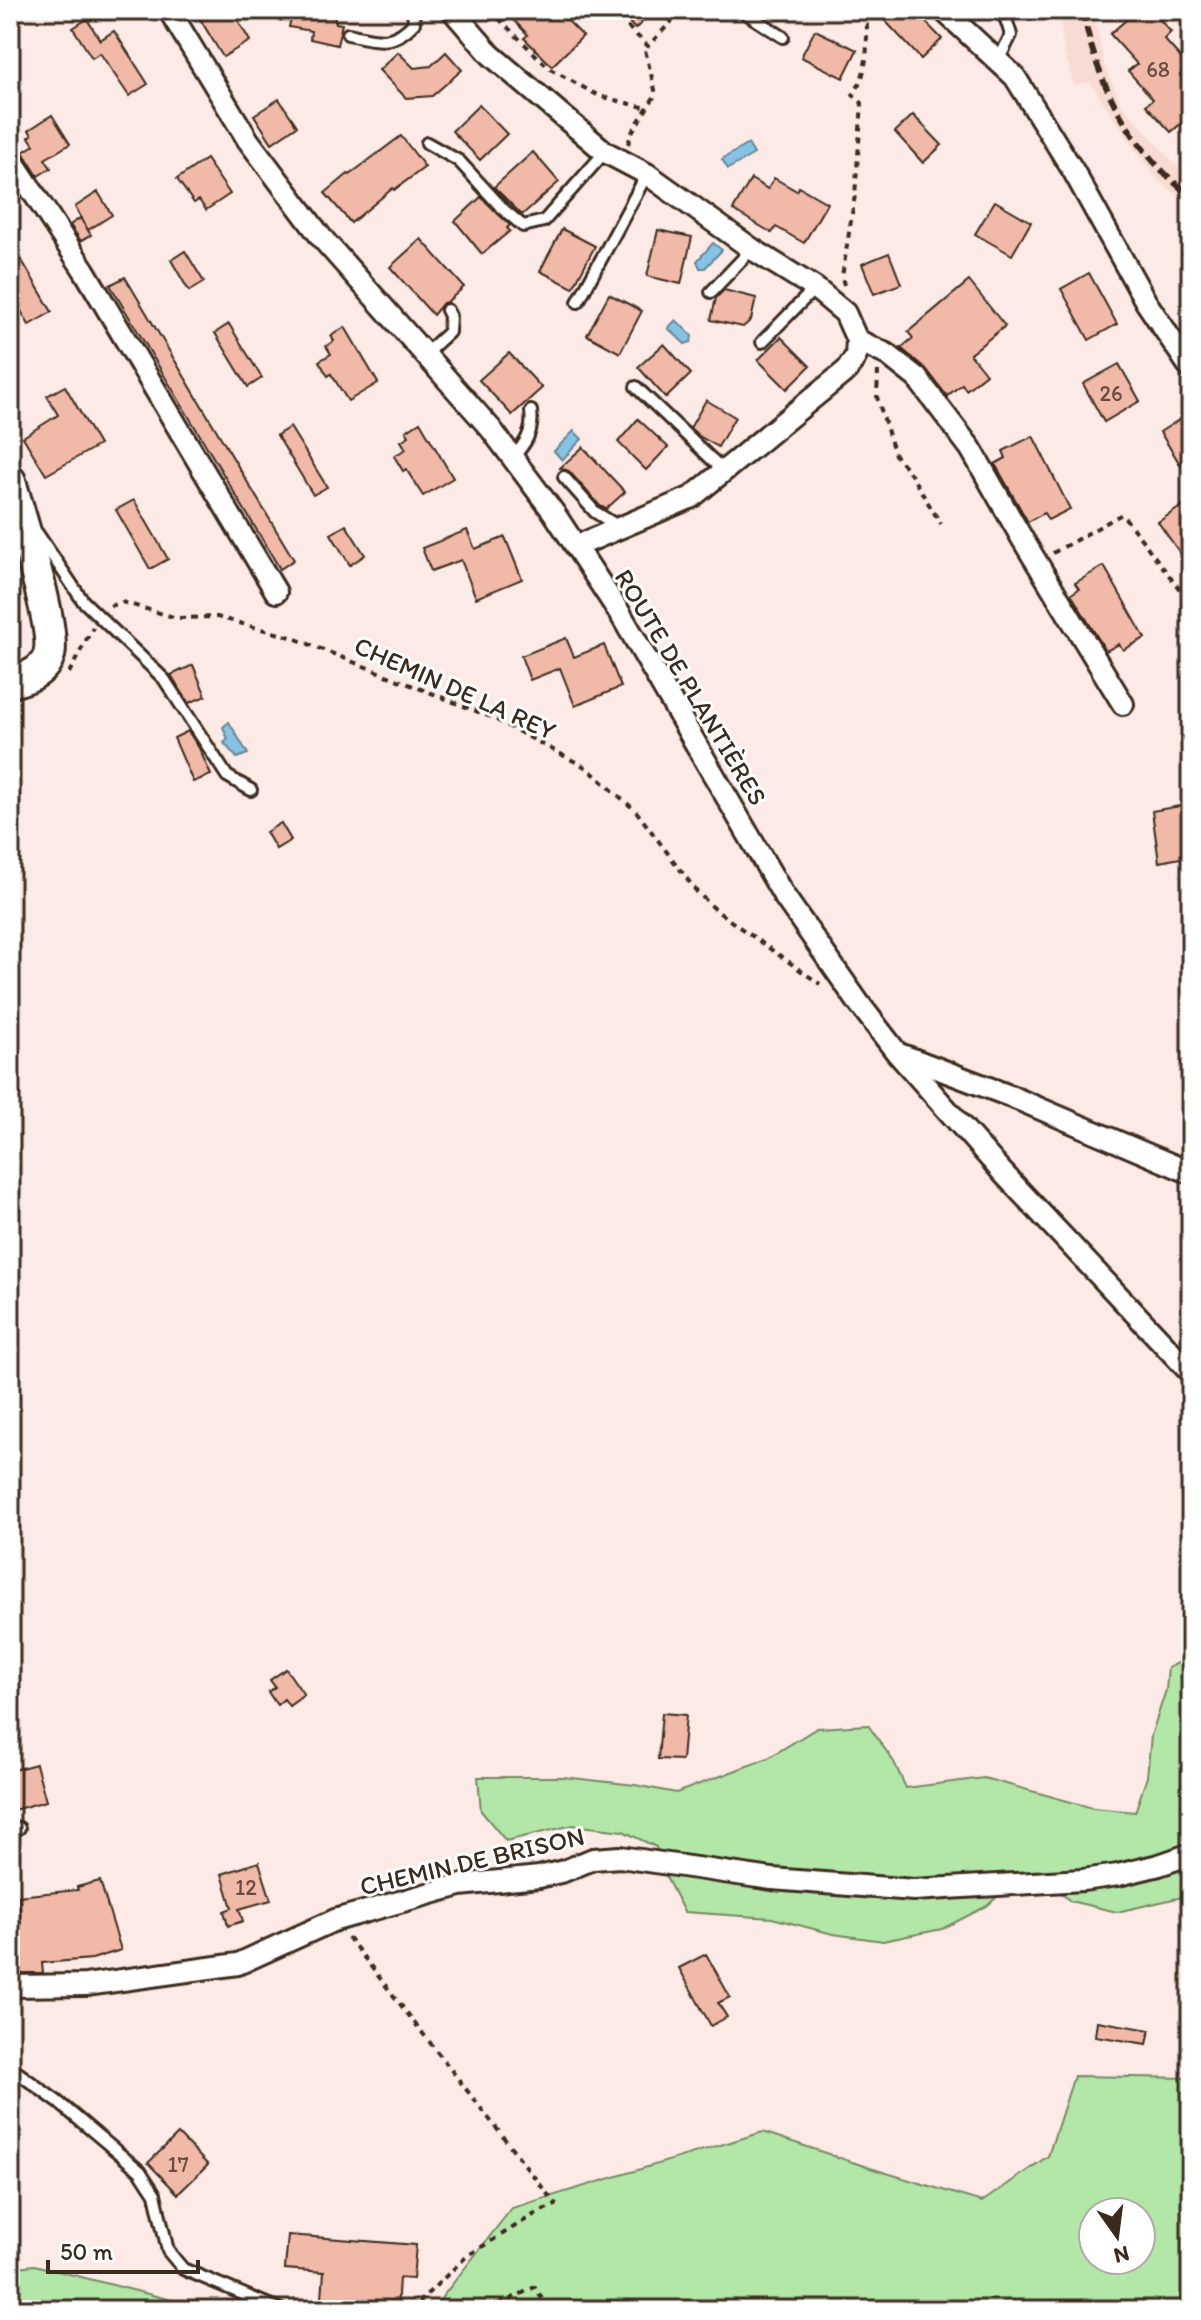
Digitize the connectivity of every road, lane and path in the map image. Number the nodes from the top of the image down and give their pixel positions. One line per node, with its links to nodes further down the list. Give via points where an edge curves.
1 (169, 10): 29 (street, ROUTE DE PLANTIÈRES, via 248,140 321,237)
2 (413, 10): 11 (lane, via 414,23 393,40)
3 (452, 10): 18 (street, via 491,55)
4 (490, 10): 15 (path, via 550,69 599,96)
5 (610, 10): 13 (path)
6 (674, 10): 13 (path, via 672,21)
7 (741, 10): 12 (lane)
8 (867, 10): 25 (path, via 863,80 853,95 862,103 842,277 847,300)
9 (943, 10): 14 (street)
10 (997, 10): 14 (lane, via 1011,35)
11 (348, 34)
12 (783, 37)
13 (648, 46): 15 (path, via 656,94)
14 (998, 61): 30 (street, via 1032,104 1146,302)
15 (647, 108): 17 (path)
16 (427, 143): 18 (lane, via 459,161 523,226 544,221)
17 (627, 147)
18 (605, 152): 20 (street)
19 (10, 157): 41 (street, via 84,270)
20 (647, 174): 21 (street); 24 (lane)
21 (752, 249): 22 (street); 23 (lane)
22 (815, 288): 25 (street); 28 (lane)
23 (711, 292)
24 (578, 302)
25 (840, 309): 27 (street)
26 (447, 310): 29 (lane, via 449,332)
27 (857, 340): 34 (street, via 856,356 847,370); 37 (path, via 878,371 877,397 895,455); 45 (street, via 917,378 971,449)
28 (762, 342)
29 (425, 354): 33 (street, ROUTE DE PLANTIÈRES)
30 (1191, 369)
31 (636, 387): 34 (lane)
32 (531, 411): 33 (lane, via 528,440)
33 (512, 459): 39 (street, ROUTE DE PLANTIÈRES)
34 (725, 472): 38 (street, via 692,497)
35 (564, 477): 38 (lane, via 595,512)
36 (13, 493): 43 (lane); 44 (street, via 49,630 49,656 39,670)
37 (941, 524)
38 (619, 527): 39 (street)
39 (577, 546): 48 (street, ROUTE DE PLANTIÈRES, via 784,896)
40 (1047, 556): 42 (path, via 1122,514)
41 (276, 592)
42 (1191, 604)
43 (98, 616): 46 (lane, via 164,679 227,776); 47 (path, CHEMIN DE LA REY, via 122,602 177,618 217,617 291,637 491,717 587,768 636,811 718,912)
44 (10, 682)
45 (1123, 704)
46 (251, 790)
47 (820, 983)
48 (897, 1053): 49 (street); 50 (street, ROUTE DE PLANTIÈRES)
49 (1191, 1173)
50 (1191, 1373)
51 (1191, 1854): 52 (street, CHEMIN DE BRISON, via 1106,1877 914,1890 772,1879 620,1857 593,1859 539,1877 460,1885)
52 (335, 1920): 53 (street, CHEMIN DE BRISON, via 238,1964 86,1985); 55 (path, via 556,2205 467,2256 420,2301)
53 (10, 1986)
54 (10, 2067): 56 (lane, via 140,2171 155,2194 168,2251 183,2269)
55 (423, 2309)
56 (281, 2310)
57 (488, 2310): 58 (path, via 535,2287)
58 (543, 2310)

